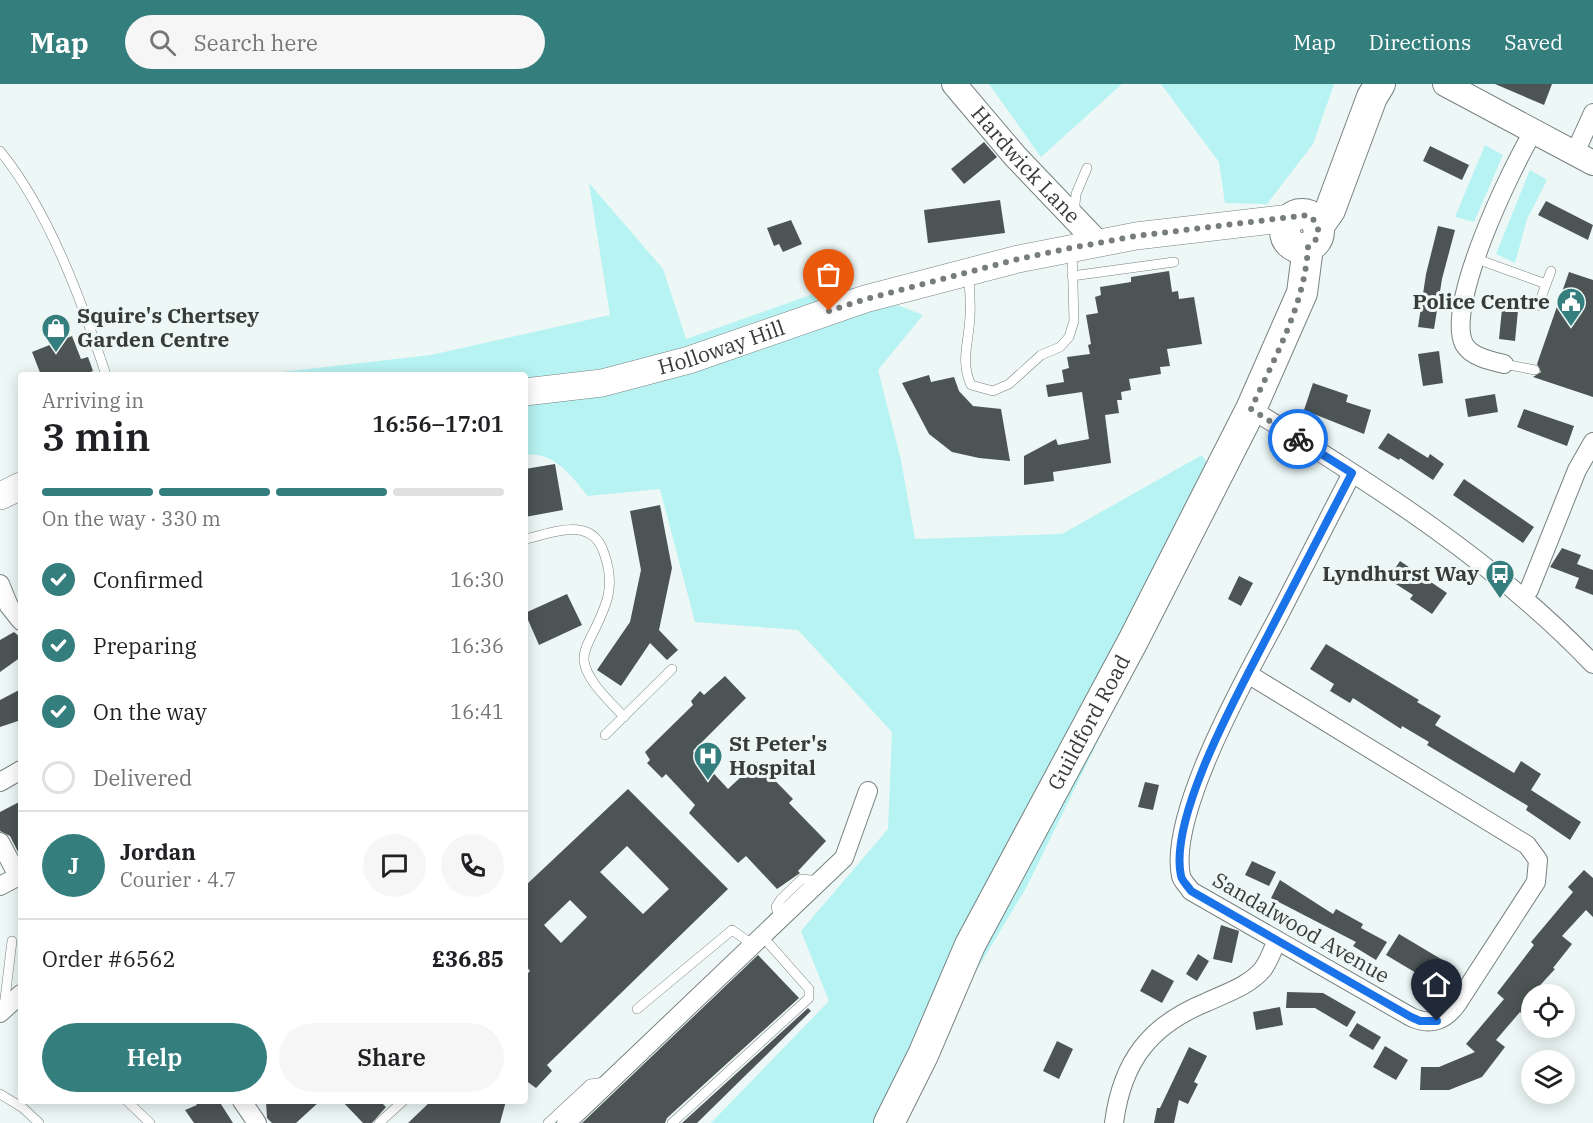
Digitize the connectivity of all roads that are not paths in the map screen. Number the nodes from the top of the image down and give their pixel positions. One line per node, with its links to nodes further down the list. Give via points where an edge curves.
1 (954, 84): 10 (street, Hardwick Lane, via 1015,156)
2 (1362, 84): 11 (main road, via 1325,181)
3 (1380, 84): 11 (main road, via 1330,210)
4 (1445, 84): 6 (street)
5 (1593, 113): 8 (street)
6 (1533, 132): 8 (street); 14 (street)
7 (0, 151): 23 (lane, via 44,223 81,300)
8 (1583, 159)
9 (1087, 168): 10 (lane, via 1076,194)
10 (1074, 216): 12 (street, Hardwick Lane)
11 (1300, 232): 12 (main road, Holloway Hill, via 1232,224); 25 (main road, Guildford Road, via 1307,272 1302,293)
12 (1098, 243): 13 (main road, Holloway Hill)
13 (1071, 248): 17 (main road, Holloway Hill); 18 (lane)
14 (1474, 258): 19 (lane); 21 (street, via 1465,292 1462,336 1473,354)
15 (1174, 262): 18 (lane)
16 (1551, 271): 19 (lane)
17 (969, 272): 18 (lane, via 970,318 964,371 971,385 984,391 1009,384 1041,355 1060,347 1069,337 1074,321); 24 (main road, Holloway Hill, via 866,299 689,360 602,383)
18 (1072, 276)
19 (1546, 284): 20 (lane)
20 (1538, 306)
21 (1504, 364): 22 (lane)
22 (1535, 369)
23 (105, 372)
24 (528, 392)
25 (1251, 409): 27 (street); 64 (main road, Guildford Road, via 1133,641 999,888)
26 (1593, 442): 32 (street, via 1577,470 1529,590)
27 (1352, 473): 32 (street, via 1441,532); 36 (street, Sandalwood Avenue)
28 (18, 487): 29 (main road)
29 (0, 496)
30 (528, 538): 37 (lane, via 574,528 589,532 603,549 611,571 610,588 584,661 600,690)
31 (0, 584): 33 (street)
32 (1522, 597): 34 (street)
33 (5, 613)
34 (1593, 664)
35 (672, 669): 37 (lane)
36 (1248, 674): 47 (street, Sandalwood Avenue, via 1190,804 1180,850 1181,878 1191,891); 47 (street, Sandalwood Avenue, via 1527,845 1538,860 1536,882 1458,1004 1437,1021 1411,1017)
37 (624, 717): 38 (lane)
38 (605, 735)
39 (18, 772): 40 (street)
40 (0, 782)
41 (868, 791): 48 (street, via 844,858)
42 (0, 842): 43 (street)
43 (18, 872)
44 (18, 876): 45 (street)
45 (0, 886)
46 (12, 940): 51 (lane)
47 (1277, 940): 65 (street, via 1262,969 1240,988 1196,1006 1157,1029 1131,1064 1116,1103)
48 (758, 941): 50 (lane, via 732,930); 52 (street); 63 (lane, via 808,989 808,998)
49 (18, 997): 51 (street)
50 (637, 1009)
51 (2, 1011)
52 (612, 1081): 61 (lane, via 590,1084); 62 (street)
53 (0, 1094): 57 (lane)
54 (130, 1104): 58 (lane)
55 (244, 1104): 59 (street)
56 (400, 1104): 60 (lane)
57 (39, 1123)
58 (150, 1123)
59 (256, 1123)
60 (379, 1123)
61 (548, 1123)
62 (566, 1123)
63 (672, 1123)
64 (889, 1123)
65 (1114, 1123)

